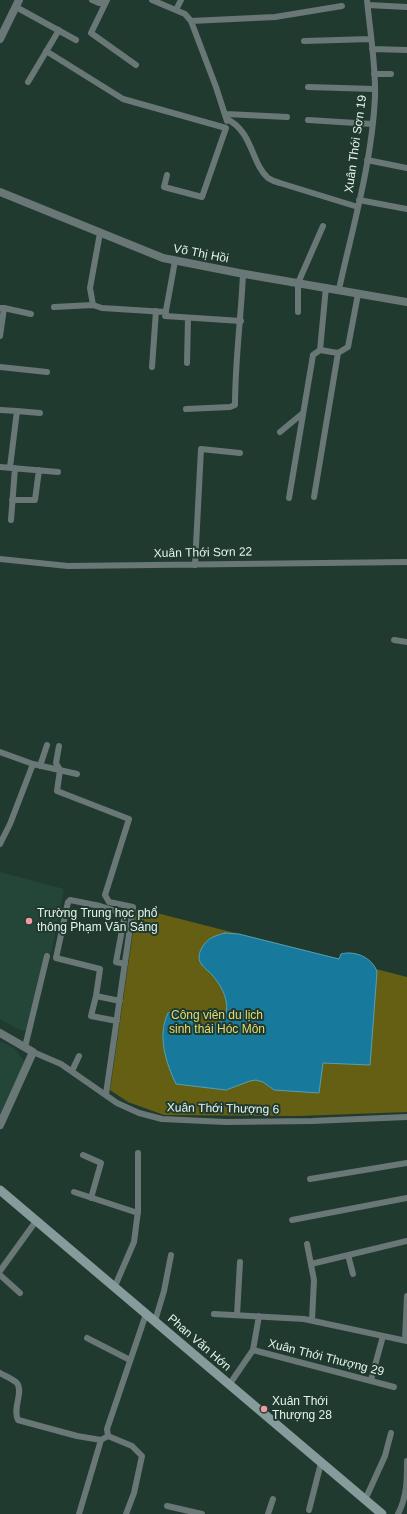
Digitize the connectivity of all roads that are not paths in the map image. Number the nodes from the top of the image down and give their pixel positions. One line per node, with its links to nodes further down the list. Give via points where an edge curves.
1 (92, 0): 4 (street, via 99,3)
2 (152, 0): 9 (street)
3 (181, 0): 9 (street)
4 (106, 1): 19 (street, via 90,33)
5 (367, 2): 8 (street); 13 (street, Xuân Thới Sơn 19)
6 (18, 4): 11 (street); 12 (street)
7 (342, 6): 10 (street, via 275,16)
8 (407, 7)
9 (176, 10): 10 (street, via 185,14)
10 (191, 21): 25 (street)
11 (59, 30): 14 (street); 18 (street)
12 (0, 39)
13 (371, 39): 15 (street); 16 (street, Xuân Thới Sơn 19)
14 (76, 40)
15 (304, 41)
16 (372, 49): 17 (street); 20 (street, Xuân Thới Sơn 19)
17 (407, 50)
18 (46, 51): 22 (street); 29 (street, via 123,99)
19 (136, 65)
20 (374, 74): 21 (street); 24 (street, Xuân Thới Sơn 19)
21 (390, 74)
22 (28, 82)
23 (308, 87): 24 (street)
24 (374, 89): 28 (street, Xuân Thới Sơn 19)
25 (226, 116): 26 (street); 29 (street); 35 (street, via 235,122 245,135 262,170 269,178)
26 (287, 117)
27 (308, 120): 28 (street)
28 (372, 124): 30 (street, Xuân Thới Sơn 19)
29 (226, 128): 32 (street, via 202,197 164,187)
30 (367, 160): 31 (street); 34 (street, Xuân Thới Sơn 19)
31 (407, 168)
32 (167, 175)
33 (0, 192): 38 (street, Võ Thị Hồi)
34 (360, 200): 35 (street, Xuân Thới Sơn 19); 36 (street)
35 (358, 207): 43 (street, Xuân Thới Sơn 19)
36 (407, 209)
37 (323, 226): 41 (street)
38 (100, 233): 39 (street, Võ Thị Hồi); 46 (street, via 90,288)
39 (175, 261): 40 (street, Võ Thị Hồi); 50 (street)
40 (242, 274): 41 (street, Võ Thị Hồi); 54 (street)
41 (298, 283): 42 (street, Võ Thị Hồi); 51 (street)
42 (326, 287): 43 (street, Võ Thị Hồi); 56 (street)
43 (339, 289): 44 (street, Võ Thị Hồi)
44 (358, 294): 45 (street, Võ Thị Hồi); 57 (street, via 348,347)
45 (407, 302)
46 (93, 305): 47 (street); 49 (street, via 102,308)
47 (54, 307)
48 (2, 308): 52 (street); 55 (street)
49 (156, 311): 50 (street); 59 (street)
50 (166, 312): 53 (street, via 165,316)
51 (298, 312)
52 (31, 314)
53 (188, 318): 54 (street); 58 (street)
54 (241, 321): 62 (street, via 235,367 234,405)
55 (0, 336)
56 (320, 350): 57 (street); 66 (street, via 313,355)
57 (338, 353): 73 (street)
58 (187, 363)
59 (152, 367)
60 (0, 368): 61 (street)
61 (47, 372)
62 (186, 409)
63 (0, 410): 64 (street)
64 (17, 411): 65 (street); 70 (street)
65 (40, 413)
66 (303, 413): 67 (street); 74 (street)
67 (280, 432)
68 (240, 453): 79 (street, via 201,449)
69 (0, 467): 70 (street)
70 (12, 468): 71 (street); 75 (street)
71 (39, 470): 72 (street); 75 (street, via 35,500)
72 (58, 472)
73 (314, 497)
74 (289, 498)
75 (12, 500): 76 (street)
76 (11, 520)
77 (0, 559): 79 (street, Xuân Thới Sơn 22, via 68,566)
78 (407, 562): 79 (street, Xuân Thới Sơn 22)
79 (195, 565)
80 (394, 640): 81 (street)
81 (407, 642)
82 (48, 745): 86 (street)
83 (59, 746): 87 (street, via 56,763)
84 (0, 752): 85 (street)
85 (33, 764): 86 (street); 89 (street)
86 (40, 766): 87 (street)
87 (60, 770): 88 (street); 91 (street, via 57,790 129,819 105,895 109,902 133,907)
88 (77, 774)
89 (0, 844)
90 (47, 956): 96 (street)
91 (125, 964): 92 (street, via 116,962 125,914 70,900 56,958 100,969); 93 (street)
92 (96, 996): 93 (street); 94 (street, via 91,1016)
93 (120, 1001): 94 (street)
94 (117, 1021): 100 (street)
95 (1, 1036): 96 (street)
96 (25, 1047): 97 (street)
97 (33, 1052): 99 (street, Xuân Thới Thượng 6); 102 (street)
98 (80, 1056): 99 (street)
99 (72, 1071): 100 (street, Xuân Thới Thượng 6)
100 (106, 1094): 101 (street, Xuân Thới Thượng 6, via 117,1103 139,1113 162,1119 234,1122)
101 (407, 1117)
102 (0, 1125)
103 (138, 1153): 111 (street)
104 (83, 1155): 109 (street, via 101,1163)
105 (407, 1163): 106 (street)
106 (310, 1179)
107 (0, 1190): 113 (main road, Phan Văn Hớn)
108 (74, 1192): 109 (street)
109 (91, 1198): 111 (street)
110 (407, 1198): 112 (street)
111 (138, 1213): 123 (street, via 134,1242)
112 (292, 1220)
113 (36, 1221): 120 (street); 123 (main road, Phan Văn Hớn)
114 (407, 1241): 117 (street)
115 (307, 1244): 119 (street)
116 (171, 1255): 131 (street)
117 (348, 1255): 119 (street); 122 (street)
118 (240, 1262): 128 (street)
119 (311, 1264): 130 (street, via 314,1280)
120 (0, 1271)
121 (0, 1274): 124 (street)
122 (353, 1274)
123 (115, 1286): 126 (main road, Phan Văn Hớn)
124 (20, 1293)
125 (407, 1296): 134 (street)
126 (146, 1314): 131 (main road, Phan Văn Hớn); 136 (street)
127 (214, 1314): 128 (street)
128 (237, 1315): 129 (street)
129 (259, 1316): 130 (street); 135 (street)
130 (312, 1320): 132 (street)
131 (155, 1321): 139 (main road, Phan Văn Hớn)
132 (383, 1336): 134 (street); 138 (street)
133 (87, 1338): 136 (street)
134 (406, 1340)
135 (253, 1350): 138 (street, Xuân Thới Thượng 29); 139 (street)
136 (130, 1360): 142 (street, via 109,1422)
137 (0, 1373): 143 (street, via 16,1382 19,1387 16,1415 18,1420)
138 (372, 1380): 140 (street, Xuân Thới Thượng 29)
139 (229, 1385): 145 (main road, Phan Văn Hớn)
140 (394, 1387)
141 (391, 1433): 147 (street, via 385,1456)
142 (108, 1436): 143 (street); 152 (street, via 132,1446 142,1456 134,1493)
143 (101, 1440): 151 (street)
144 (407, 1461): 155 (street, via 406,1488)
145 (321, 1463): 147 (main road, Phan Văn Hớn); 149 (street)
146 (273, 1499): 154 (street)
147 (365, 1500): 150 (main road, Phan Văn Hớn)
148 (167, 1506): 153 (street)
149 (309, 1510)
150 (378, 1512)
151 (79, 1514)
152 (126, 1514)
153 (202, 1514)
154 (268, 1514)
155 (398, 1514)

